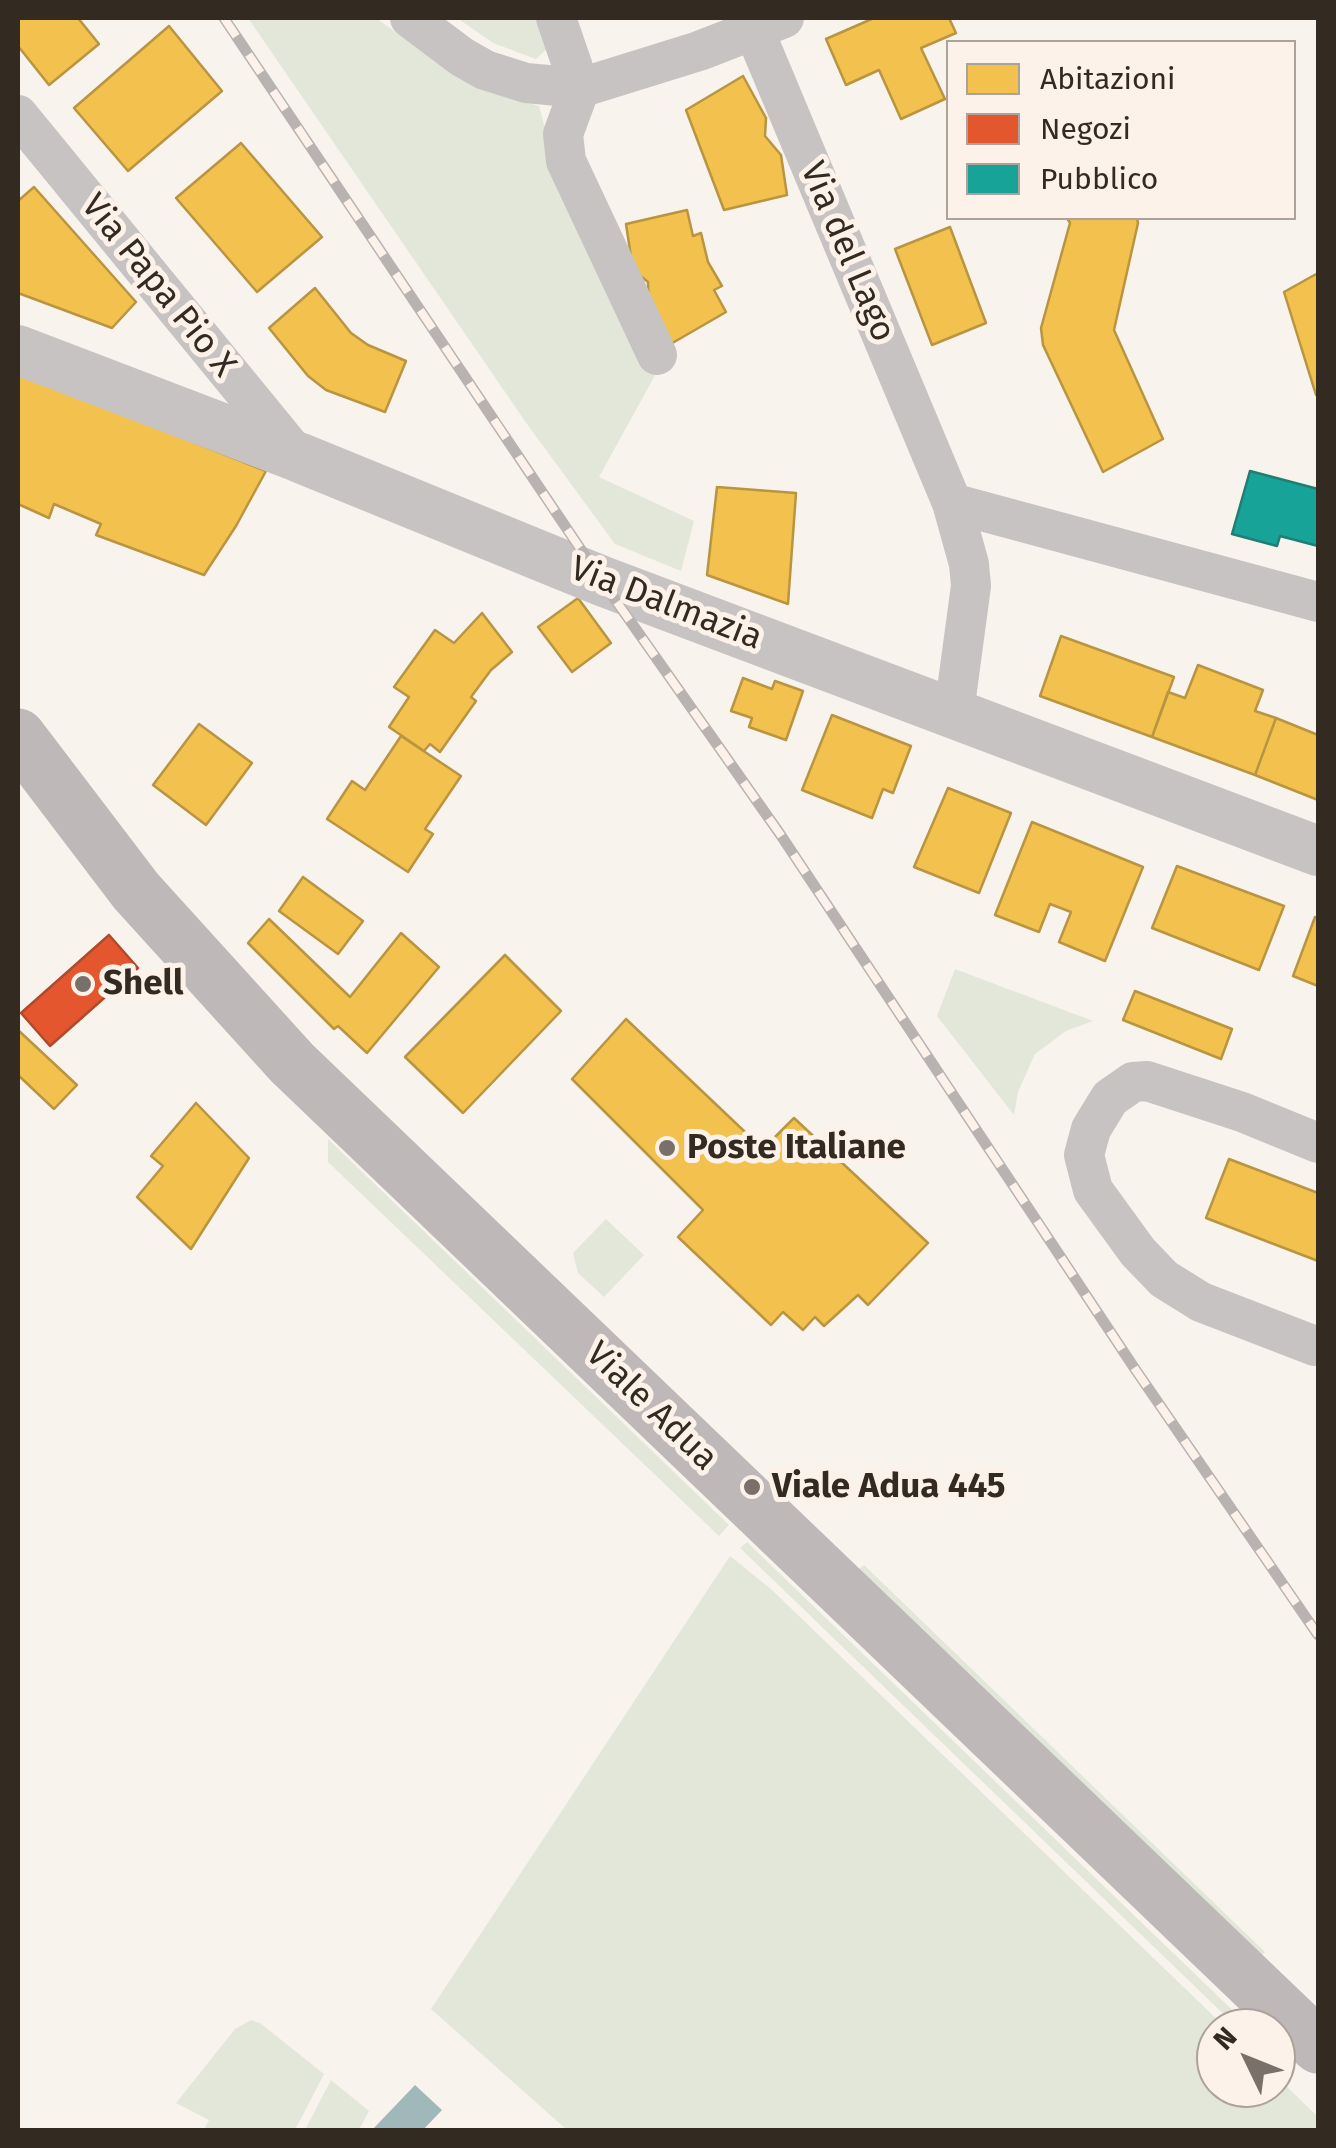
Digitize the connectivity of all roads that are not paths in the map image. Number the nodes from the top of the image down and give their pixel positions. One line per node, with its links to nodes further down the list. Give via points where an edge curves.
1 (410, 18): 4 (street, via 485,70 526,83)
2 (556, 18): 4 (street)
3 (769, 24): 4 (street); 9 (street, Via del Lago)
4 (580, 88): 7 (street, via 563,134 566,161)
5 (18, 115): 8 (street, Via Papa Pio X)
6 (18, 350): 8 (street, Via Dalmazia)
7 (658, 355)
8 (298, 458): 11 (street, Via Dalmazia)
9 (952, 504): 10 (street); 11 (street, Via del Lago, via 971,586)
10 (1318, 602)
11 (954, 712): 13 (street, Via Dalmazia)
12 (18, 736): 16 (main road, Viale Adua, via 136,890 292,1063)
13 (1318, 851)
14 (1318, 1143): 15 (street, via 1148,1081 1133,1082 1110,1098 1084,1155 1093,1190 1164,1280 1201,1302)
15 (1315, 1346)
16 (1318, 2046)

